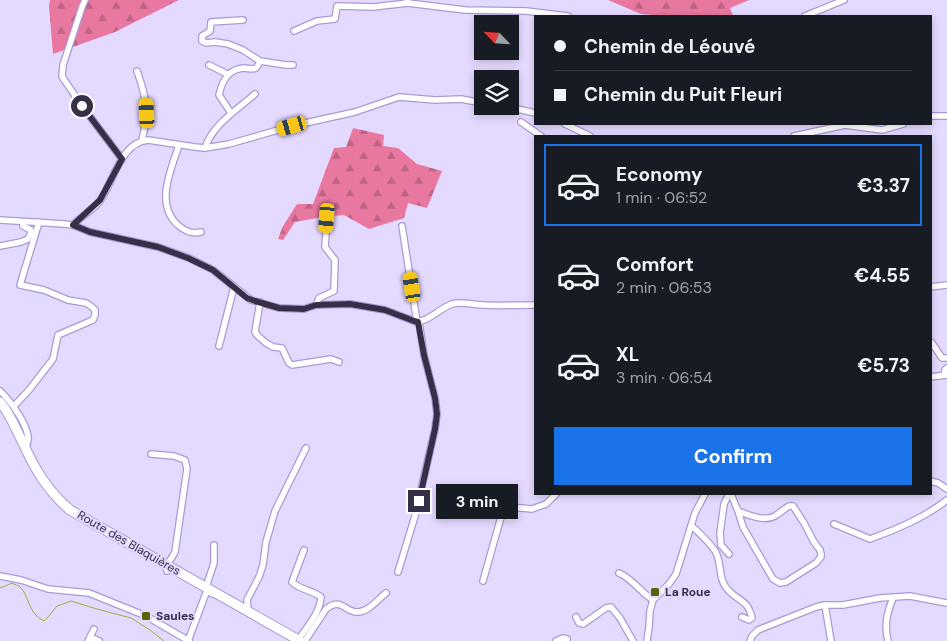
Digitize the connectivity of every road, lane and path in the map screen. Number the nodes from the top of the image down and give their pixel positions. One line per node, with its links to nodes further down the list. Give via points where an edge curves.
1 (85, 0): 31 (street, via 62,76)
2 (844, 0): 5 (street)
3 (407, 2): 4 (street, via 465,10); 7 (street, via 373,7 337,6 335,19 317,21)
4 (558, 15)
5 (807, 15)
6 (243, 20): 8 (street, via 211,22 210,31 202,36 202,41 228,44)
7 (294, 31)
8 (260, 61): 10 (street); 12 (street, via 255,68 242,68)
9 (209, 64): 12 (street)
10 (293, 64)
11 (137, 71): 28 (street, via 147,113)
12 (227, 74): 16 (street, via 219,95)
13 (255, 94): 16 (street)
14 (474, 101): 30 (street, via 399,97 354,112)
15 (519, 109): 17 (street)
16 (231, 113): 30 (street, via 211,134)
17 (534, 113)
18 (932, 116): 19 (street)
19 (947, 116)
20 (521, 122): 25 (street)
21 (567, 125): 26 (street)
22 (846, 125): 27 (street)
23 (846, 125): 24 (street, via 882,130)
24 (900, 125)
25 (540, 135)
26 (588, 135)
27 (799, 135)
28 (142, 140): 29 (street); 31 (street)
29 (179, 145): 30 (street); 38 (street, via 166,191 167,209 182,228)
30 (205, 148)
31 (122, 159): 36 (street, via 100,200)
32 (327, 218): 44 (street, via 325,248 335,260 334,291 319,298)
33 (0, 220): 34 (street)
34 (23, 222): 35 (street); 39 (street, via 23,226 31,230 28,239)
35 (39, 222): 36 (street); 55 (street, via 20,285 86,303 95,310 95,315 93,320 58,335 53,359)
36 (73, 225): 41 (street, via 172,252 213,270)
37 (402, 226): 46 (street)
38 (201, 232)
39 (0, 246)
40 (947, 285): 42 (street)
41 (234, 287): 43 (street, via 251,300); 48 (street)
42 (932, 287)
43 (260, 302): 44 (street, via 279,308 304,309); 50 (street, via 255,332 266,343 282,348 289,364 331,359)
44 (316, 305): 46 (street, via 350,304 385,310)
45 (534, 305): 46 (street, via 459,303 448,305)
46 (419, 321): 74 (street, via 437,414 415,516)
47 (932, 343): 49 (street, via 942,358)
48 (219, 346)
49 (947, 358)
50 (339, 362)
51 (947, 368): 52 (street)
52 (946, 375): 53 (street)
53 (932, 376)
54 (0, 391): 55 (street)
55 (14, 406): 57 (street, via 28,434)
56 (0, 408): 57 (main road, Route des Blaquières, via 13,423); 73 (main road, Route des Blaquières, via 40,486 58,507 91,529)
57 (25, 448): 73 (main road, Route des Blaquières, via 48,488 60,501)
58 (306, 448): 84 (street, via 275,511 259,577 247,600)
59 (151, 454): 73 (street, via 185,460 187,469 175,552)
60 (932, 482): 61 (street)
61 (947, 489)
62 (555, 495): 77 (street, via 546,504 532,509 509,507 501,517)
63 (704, 495): 69 (street)
64 (729, 495): 72 (street, via 724,504 720,533 722,545)
65 (730, 495): 67 (street)
66 (947, 500): 68 (street, via 902,526 870,539)
67 (738, 511): 67 (street, via 743,527 776,582 786,582 821,557 793,506 769,518)
68 (834, 524)
69 (691, 526): 81 (street, via 676,574); 86 (street, via 716,553 720,576 729,591 750,609 752,618)
70 (214, 545): 78 (street, via 214,563)
71 (304, 550): 92 (street, via 292,582 321,596 321,603)
72 (729, 554)
73 (166, 568): 78 (main road, Route des Blaquières)
74 (398, 572)
75 (619, 573): 81 (street, via 627,576)
76 (0, 576): 91 (street, via 48,590 89,593 146,616)
77 (483, 581)
78 (206, 590): 84 (main road, Route des Blaquières); 91 (street); 92 (main road, Route des Blaquières)
79 (386, 593): 92 (street, via 372,607 362,611 356,612 336,604 330,606)
80 (893, 598): 82 (street, via 910,596); 83 (street); 98 (street, via 887,614)
81 (653, 600): 95 (street)
82 (947, 603)
83 (825, 606): 96 (street, via 758,630); 97 (street)
84 (248, 611): 92 (main road, Route des Blaquières)
85 (576, 618): 94 (street, via 583,624 611,607)
86 (742, 618)
87 (94, 629): 88 (street)
88 (89, 639): 90 (street)
89 (567, 639): 93 (street)
90 (99, 641)
91 (188, 641)
92 (298, 641)
93 (556, 641)
94 (633, 641)
95 (647, 641)
96 (750, 641)
97 (831, 641)
98 (888, 641)

